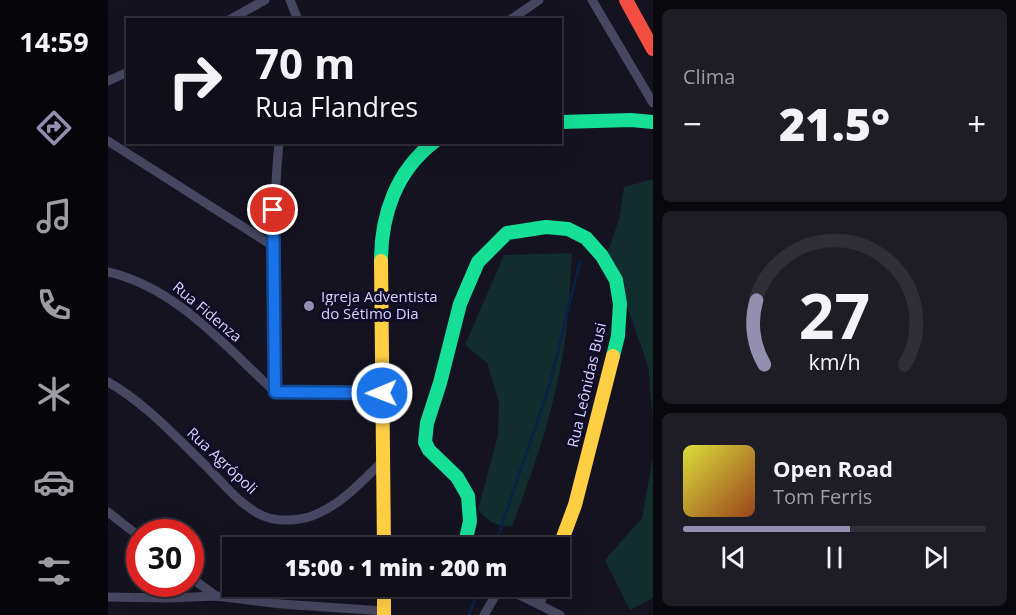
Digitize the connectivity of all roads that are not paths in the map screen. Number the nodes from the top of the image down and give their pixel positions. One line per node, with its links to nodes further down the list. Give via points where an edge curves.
1 (265, 0): 6 (street)
2 (290, 0): 7 (street)
3 (539, 0): 8 (street)
4 (592, 0): 12 (street)
5 (626, 0): 9 (street)
6 (233, 18)
7 (297, 18)
8 (513, 18)
9 (652, 45)
10 (126, 73): 11 (street)
11 (108, 81)
12 (653, 103)
13 (653, 112): 14 (street)
14 (631, 120): 15 (street); 16 (street)
15 (562, 122)
16 (653, 122)
17 (108, 141): 20 (street)
18 (279, 144): 20 (street)
19 (432, 144): 24 (street, via 399,182 383,227)
20 (273, 246): 23 (street)
21 (108, 272): 23 (street, Rua Fidenza, via 158,291 195,318)
22 (108, 382): 25 (street, Rua Agrópoli, via 141,405 239,501 273,520 318,514 346,497)
23 (275, 392): 24 (street)
24 (382, 393): 25 (street)
25 (383, 461): 28 (street)
26 (108, 512): 27 (street)
27 (126, 526)
28 (384, 537)
29 (466, 537): 30 (street, Rua Leônidas Busi, via 468,496 457,477 429,450 425,442 427,423 460,304 478,262 507,233 546,227 568,229 586,238 616,280 620,304 618,336 575,505)
30 (563, 537)
31 (204, 587): 32 (street)
32 (216, 596): 33 (street); 39 (street)
33 (108, 597)
34 (384, 597): 39 (street)
35 (495, 597): 40 (street)
36 (524, 597): 38 (street)
37 (543, 597): 38 (street)
38 (540, 605): 41 (street)
39 (384, 613)
40 (484, 615)
41 (560, 615)

